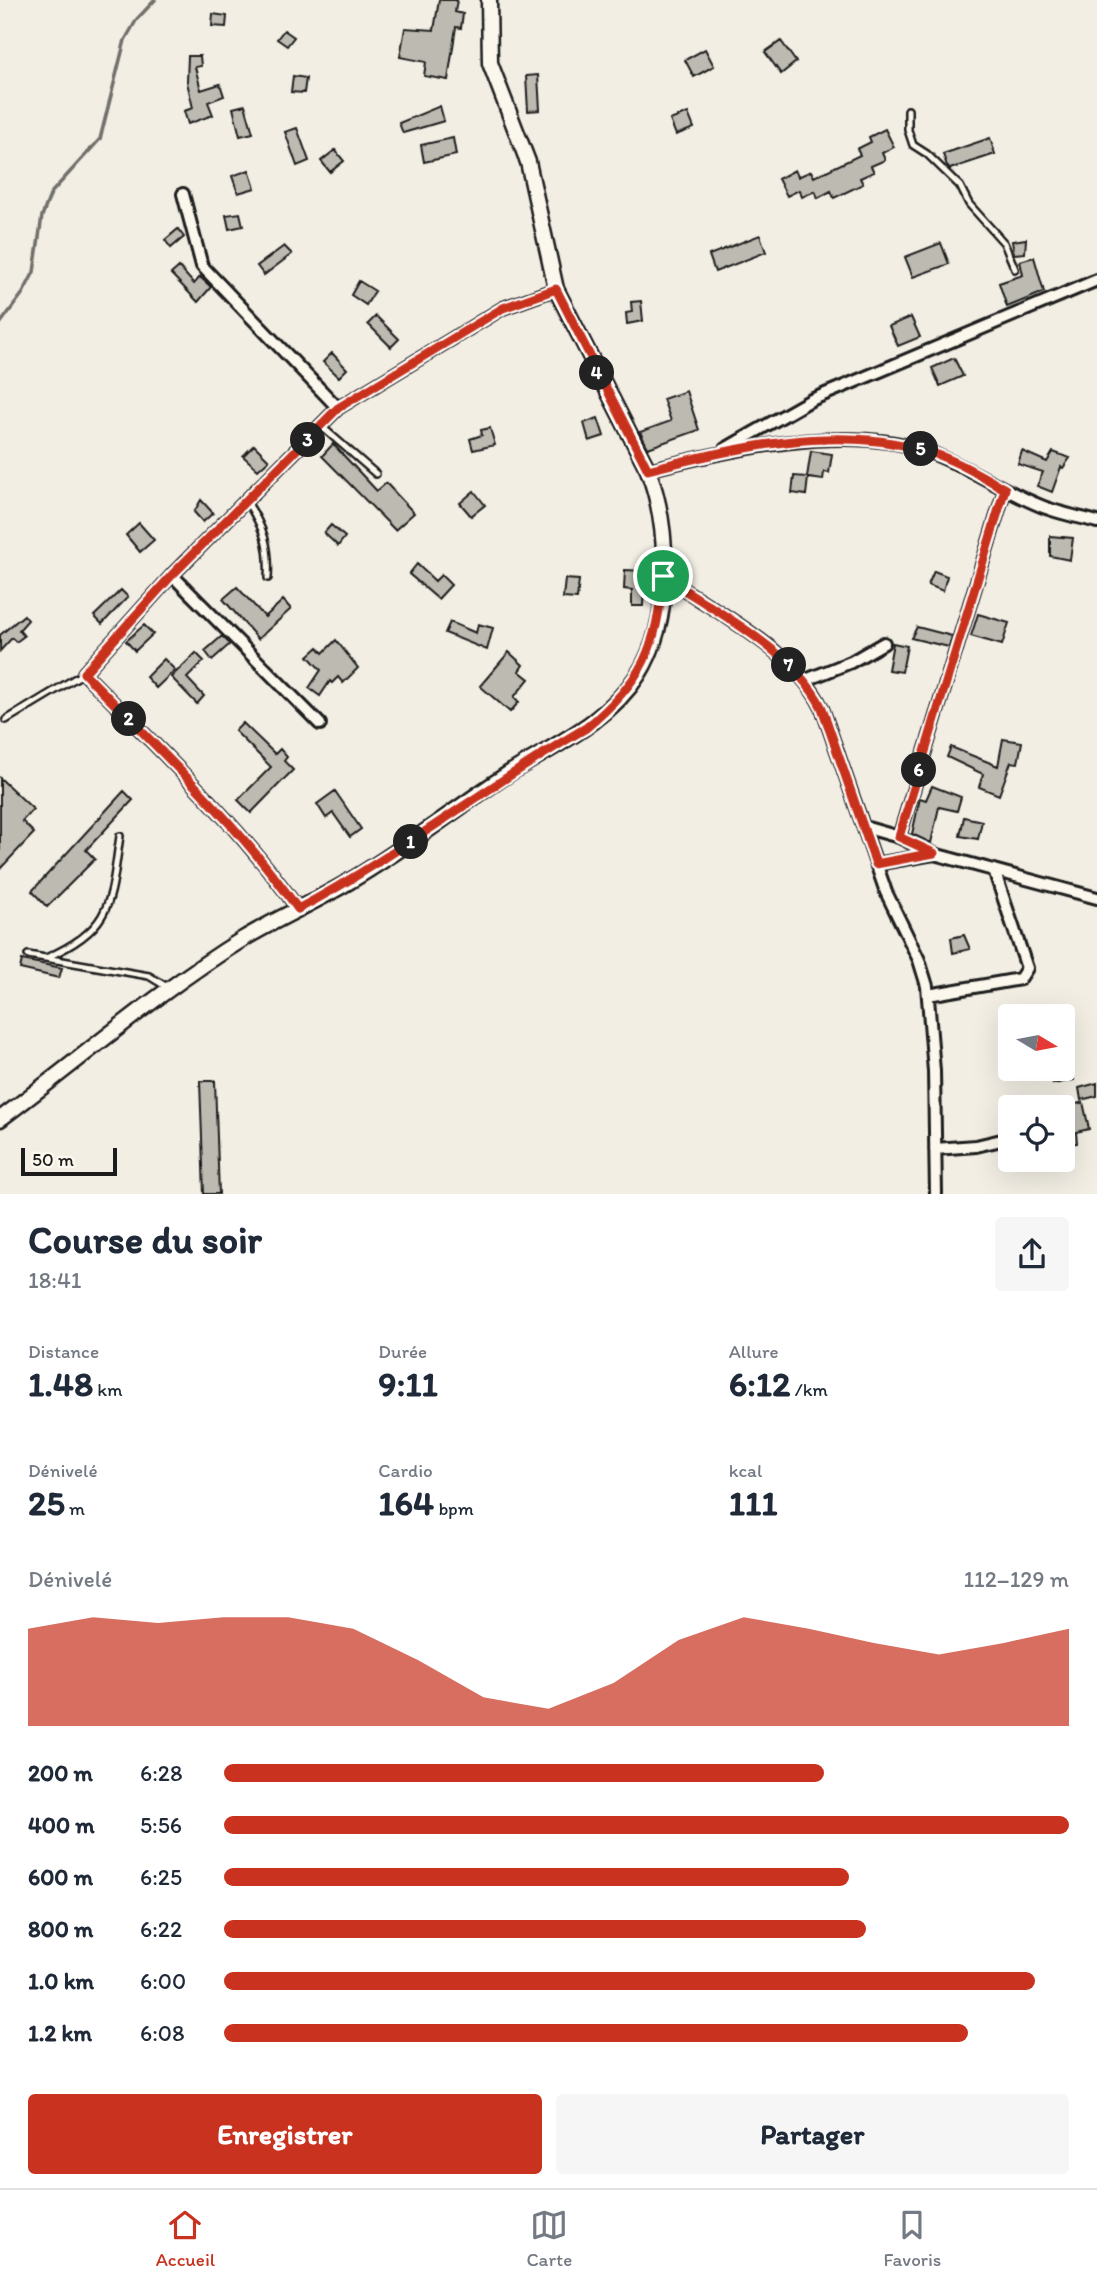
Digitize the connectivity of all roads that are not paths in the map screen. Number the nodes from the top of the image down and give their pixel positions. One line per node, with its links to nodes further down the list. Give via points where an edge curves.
1 (488, 0): 6 (street, via 489,63 528,162)
2 (908, 110): 4 (lane, via 912,145 960,186 969,204 1004,243)
3 (183, 194): 7 (street, via 202,266)
4 (1014, 269)
5 (1097, 280): 9 (street, via 810,400)
6 (556, 289): 7 (street, via 503,308); 10 (street)
7 (338, 408): 8 (street)
8 (321, 426): 11 (lane); 13 (street)
9 (719, 452): 10 (street); 12 (street, via 875,441 933,453)
10 (648, 470): 16 (street, via 660,500)
11 (376, 474)
12 (1005, 489): 14 (street, via 1042,507); 25 (street)
13 (247, 502): 15 (street); 17 (lane, via 263,526 270,552)
14 (1097, 522)
15 (172, 575): 19 (street); 22 (street)
16 (663, 576): 20 (street, via 777,654); 30 (street, via 656,637 638,675 604,713 397,852)
17 (268, 578)
18 (884, 643): 20 (street)
19 (84, 673): 21 (lane); 30 (street, via 269,868)
20 (806, 680): 23 (street, via 822,708)
21 (6, 720)
22 (320, 724)
23 (863, 827): 25 (street); 27 (street)
24 (120, 836): 32 (lane, via 110,906 94,928 69,948)
25 (899, 837): 26 (street)
26 (934, 853): 27 (street); 28 (street)
27 (876, 864): 34 (street, via 919,960)
28 (994, 870): 29 (street); 34 (street, via 1026,974 1020,979)
29 (1097, 898)
30 (298, 909): 33 (street)
31 (28, 955): 32 (lane)
32 (46, 958): 33 (lane, via 149,976)
33 (168, 988): 35 (street)
34 (928, 995): 37 (street)
35 (0, 1119)
36 (998, 1141): 37 (street)
37 (935, 1149): 38 (street)
38 (936, 1194)

